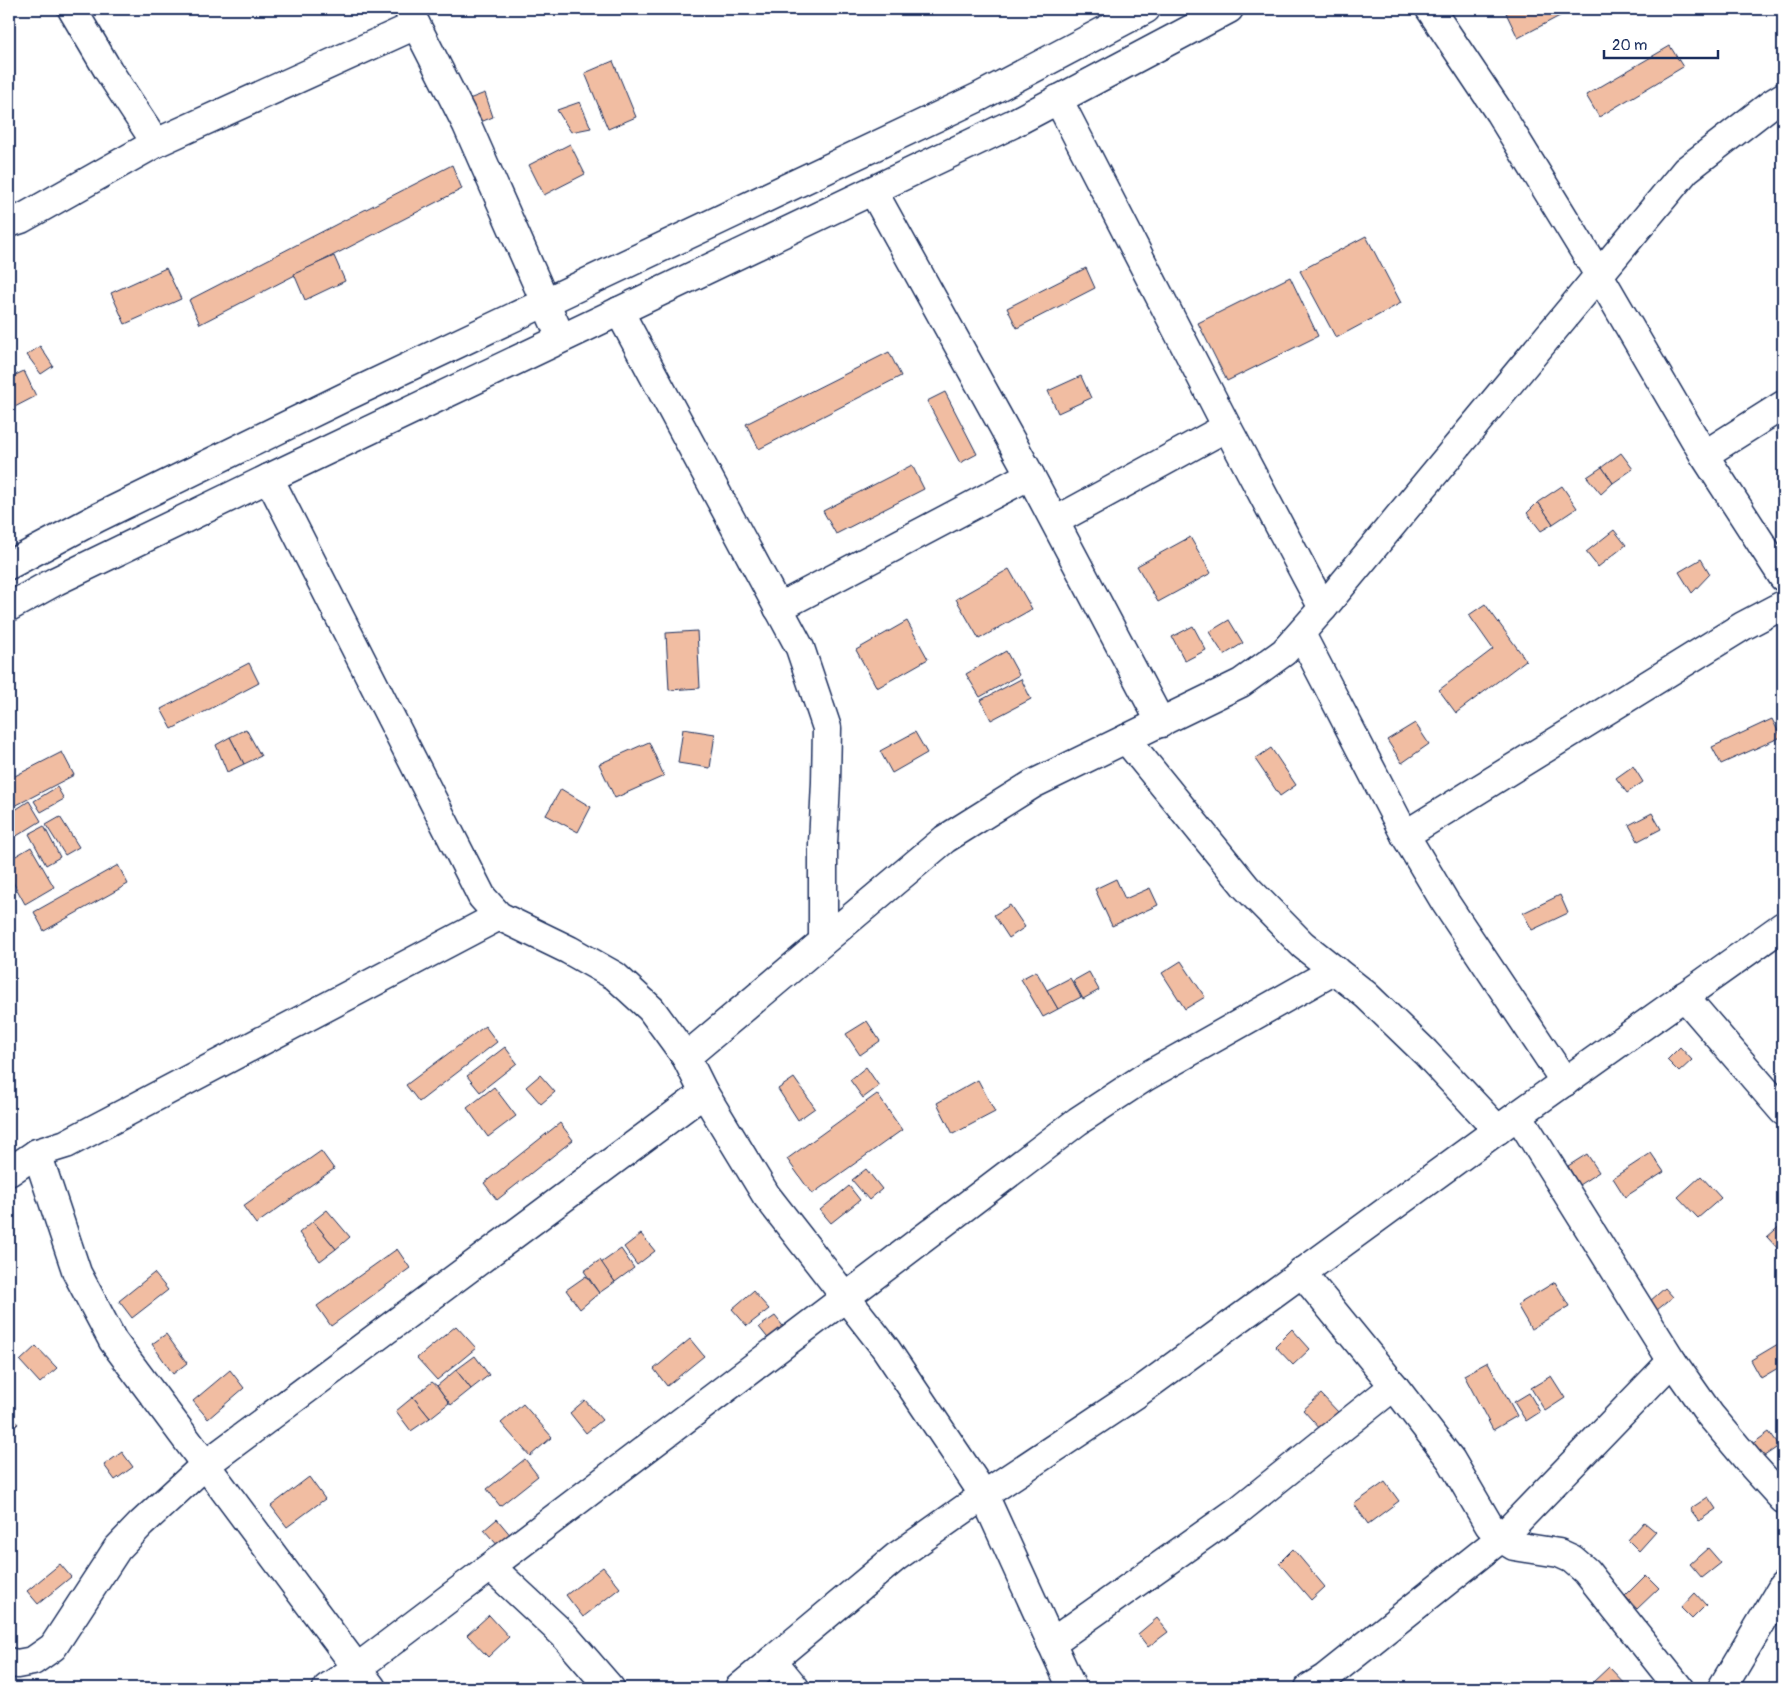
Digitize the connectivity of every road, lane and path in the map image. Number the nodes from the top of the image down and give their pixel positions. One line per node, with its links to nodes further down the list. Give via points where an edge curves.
1 (72, 9): 8 (street)
2 (1146, 9): 12 (street, via 979,97)
3 (1229, 9): 7 (street)
4 (1430, 9): 11 (street, via 1499,112)
5 (412, 17): 8 (street); 12 (street, via 466,125)
6 (1783, 97): 11 (street, via 1686,170)
7 (1058, 99): 9 (street); 16 (street)
8 (156, 143): 10 (street, via 21,220)
9 (873, 191): 13 (street); 18 (street)
10 (9, 223)
11 (1599, 274): 17 (street); 26 (street)
12 (545, 303): 14 (street); 21 (street, via 97,518)
13 (619, 311): 14 (street); 25 (street)
14 (561, 338): 19 (street)
15 (1783, 406): 17 (street)
16 (1227, 427): 20 (street); 26 (street)
17 (1704, 455): 22 (street)
18 (1030, 475): 20 (street); 25 (street)
19 (269, 478): 24 (street); 31 (street, via 482,897)
20 (1055, 521): 28 (street)
21 (9, 565)
22 (1783, 577)
23 (1783, 605): 30 (street, via 1743,626)
24 (9, 607)
25 (778, 608): 33 (street, via 800,648 827,728)
26 (1323, 608): 27 (street)
27 (1300, 634): 28 (street, via 1284,652 1241,683); 30 (street)
28 (1160, 722): 29 (street)
29 (1126, 739): 33 (street, via 1033,784 945,839); 34 (street, via 1246,888 1303,945)
30 (1405, 835): 37 (street, via 1445,902)
31 (499, 916): 36 (street, via 616,976 651,1009); 41 (street, via 66,1144)
32 (1783, 926): 35 (street)
33 (823, 941): 36 (street)
34 (1335, 970): 40 (street); 44 (street, via 1145,1077 1078,1121)
35 (1684, 996): 37 (street); 39 (street)
36 (686, 1057): 38 (street)
37 (1565, 1082): 40 (street)
38 (704, 1093): 44 (street, via 766,1196); 47 (street)
39 (1783, 1111)
40 (1508, 1123): 43 (street); 45 (street)
41 (37, 1153): 42 (street); 47 (street, via 77,1273 113,1341)
42 (9, 1172)
43 (1301, 1272): 46 (street); 48 (street, via 1136,1394)
44 (846, 1298): 48 (street, via 886,1349); 51 (street)
45 (1672, 1361): 49 (street, via 1710,1415); 50 (street)
46 (1394, 1386): 50 (street, via 1450,1460 1489,1525); 53 (street, via 1239,1510)
47 (205, 1465): 55 (street, via 117,1549 53,1647 33,1662); 56 (street)
48 (984, 1495): 53 (street); 54 (street, via 896,1557)
49 (1783, 1499)
50 (1501, 1538): 62 (street); 63 (street, via 1514,1546 1559,1553 1586,1571)
51 (491, 1566): 56 (street); 58 (street, via 564,1635)
52 (1783, 1586): 64 (street)
53 (1051, 1643): 61 (street)
54 (772, 1660): 59 (street); 60 (street)
55 (9, 1662)
56 (365, 1678): 57 (street)
57 (327, 1688)
58 (610, 1688)
59 (738, 1688)
60 (795, 1688)
61 (1072, 1688)
62 (1309, 1688)
63 (1680, 1688)
64 (1722, 1688)

